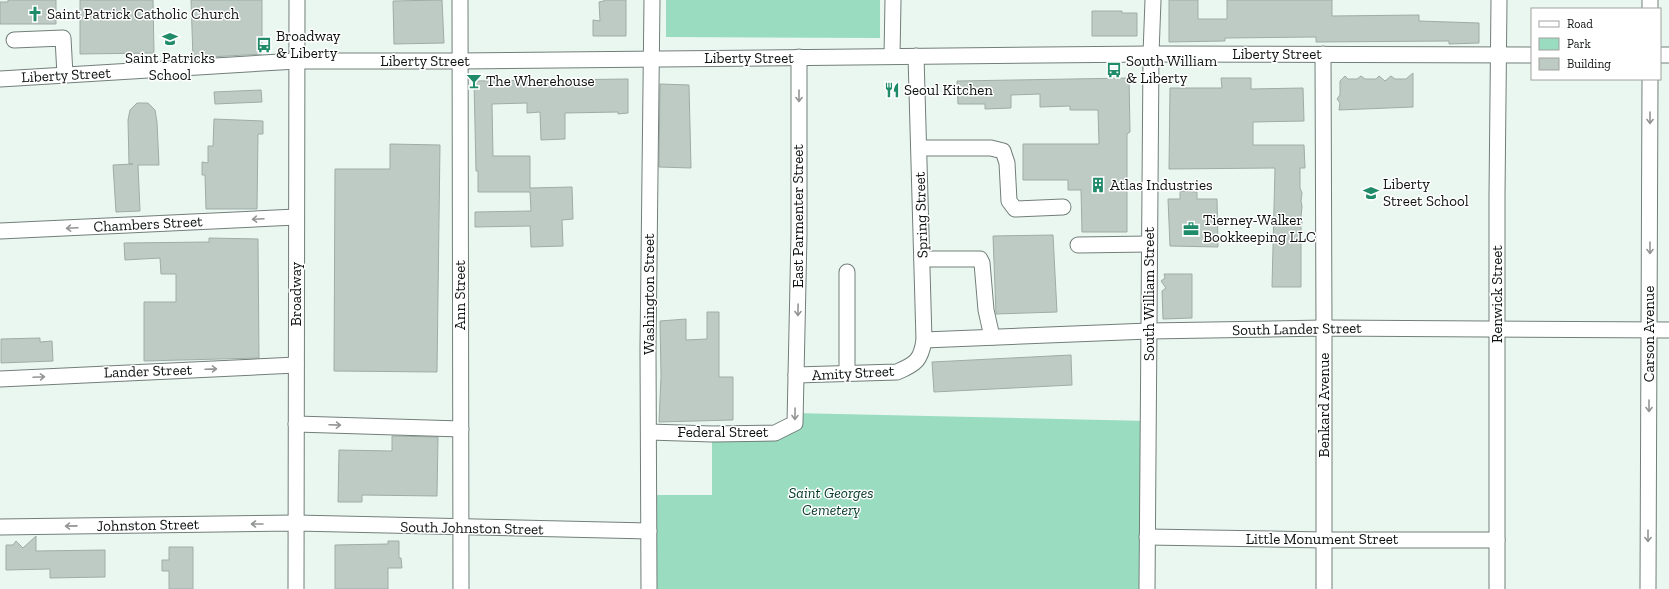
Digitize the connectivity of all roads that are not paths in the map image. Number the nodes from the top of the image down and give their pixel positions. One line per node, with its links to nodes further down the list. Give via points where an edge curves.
1 (297, 0): 16 (street, Broadway)
2 (460, 0): 17 (street, Ann Street)
3 (652, 0): 15 (street, Washington Street)
4 (893, 0): 12 (street)
5 (1153, 0): 8 (street, South William Street)
6 (1500, 0): 10 (street, Renwick Street)
7 (14, 40): 18 (street, via 63,38)
8 (1151, 54): 9 (street, Liberty Street); 13 (street, Liberty Street); 25 (street, South William Street)
9 (1323, 54): 10 (street, Liberty Street); 29 (street, Benkard Avenue)
10 (1499, 55): 11 (street, Liberty Street); 30 (street, Renwick Street)
11 (1531, 55)
12 (892, 56): 13 (street, Liberty Street); 14 (street, Liberty Street)
13 (916, 56): 21 (street, Spring Street)
14 (799, 57): 15 (street, Liberty Street); 39 (street, East Parmenter Street, one-way to 39)
15 (651, 58): 17 (street, Liberty Street); 43 (street, Washington Street)
16 (297, 61): 17 (street, Liberty Street); 18 (street, Liberty Street); 23 (street, Broadway)
17 (460, 62): 42 (street, Ann Street)
18 (65, 75): 19 (street, Liberty Street)
19 (0, 79)
20 (1650, 80): 31 (street, Carson Avenue, one-way to 31)
21 (919, 148): 22 (street, via 991,148 1003,151 1007,163 1009,200 1016,209); 27 (street, Spring Street)
22 (1063, 207)
23 (296, 217): 24 (street, Chambers Street, one-way to 24); 36 (street, Broadway)
24 (0, 231)
25 (1149, 244): 26 (street); 33 (street, South William Street)
26 (1078, 245)
27 (922, 259): 34 (street, via 980,259); 35 (street, Spring Street)
28 (846, 272): 38 (street)
29 (1324, 328): 30 (street, South Lander Street); 33 (street, South Lander Street); 49 (street, Benkard Avenue)
30 (1498, 329): 31 (street, South Lander Street); 50 (street, Renwick Street)
31 (1650, 330): 32 (street, South Lander Street); 57 (street, Carson Avenue, one-way to 57)
32 (1669, 330)
33 (1149, 332): 34 (street, South Lander Street); 48 (street, South William Street)
34 (992, 337): 35 (street, South Lander Street)
35 (924, 340): 37 (street, Spring Street, via 922,355)
36 (296, 365): 40 (street, Lander Street, one-way to 36); 41 (street, Broadway)
37 (909, 367): 38 (street, Amity Street, via 897,372)
38 (847, 374): 39 (street, Amity Street)
39 (796, 375): 43 (street, Federal Street, one-way to 43, via 795,424 775,432)
40 (0, 379)
41 (296, 424): 42 (street, one-way to 42); 44 (street, Broadway)
42 (461, 429): 46 (street, Ann Street)
43 (649, 432): 47 (street, Washington Street)
44 (296, 523): 45 (street, Johnston Street, one-way to 45); 46 (street, South Johnston Street); 51 (street, Broadway)
45 (0, 527)
46 (461, 528): 47 (street, South Johnston Street); 52 (street, Ann Street)
47 (649, 532): 53 (street, Washington Street)
48 (1147, 537): 49 (street, Little Monument Street); 54 (street, South William Street)
49 (1324, 540): 50 (street, Little Monument Street); 55 (street, Benkard Avenue)
50 (1497, 540): 56 (street, Renwick Street)
51 (296, 589)
52 (461, 589)
53 (649, 589)
54 (1147, 589)
55 (1324, 589)
56 (1497, 589)
57 (1648, 589)

